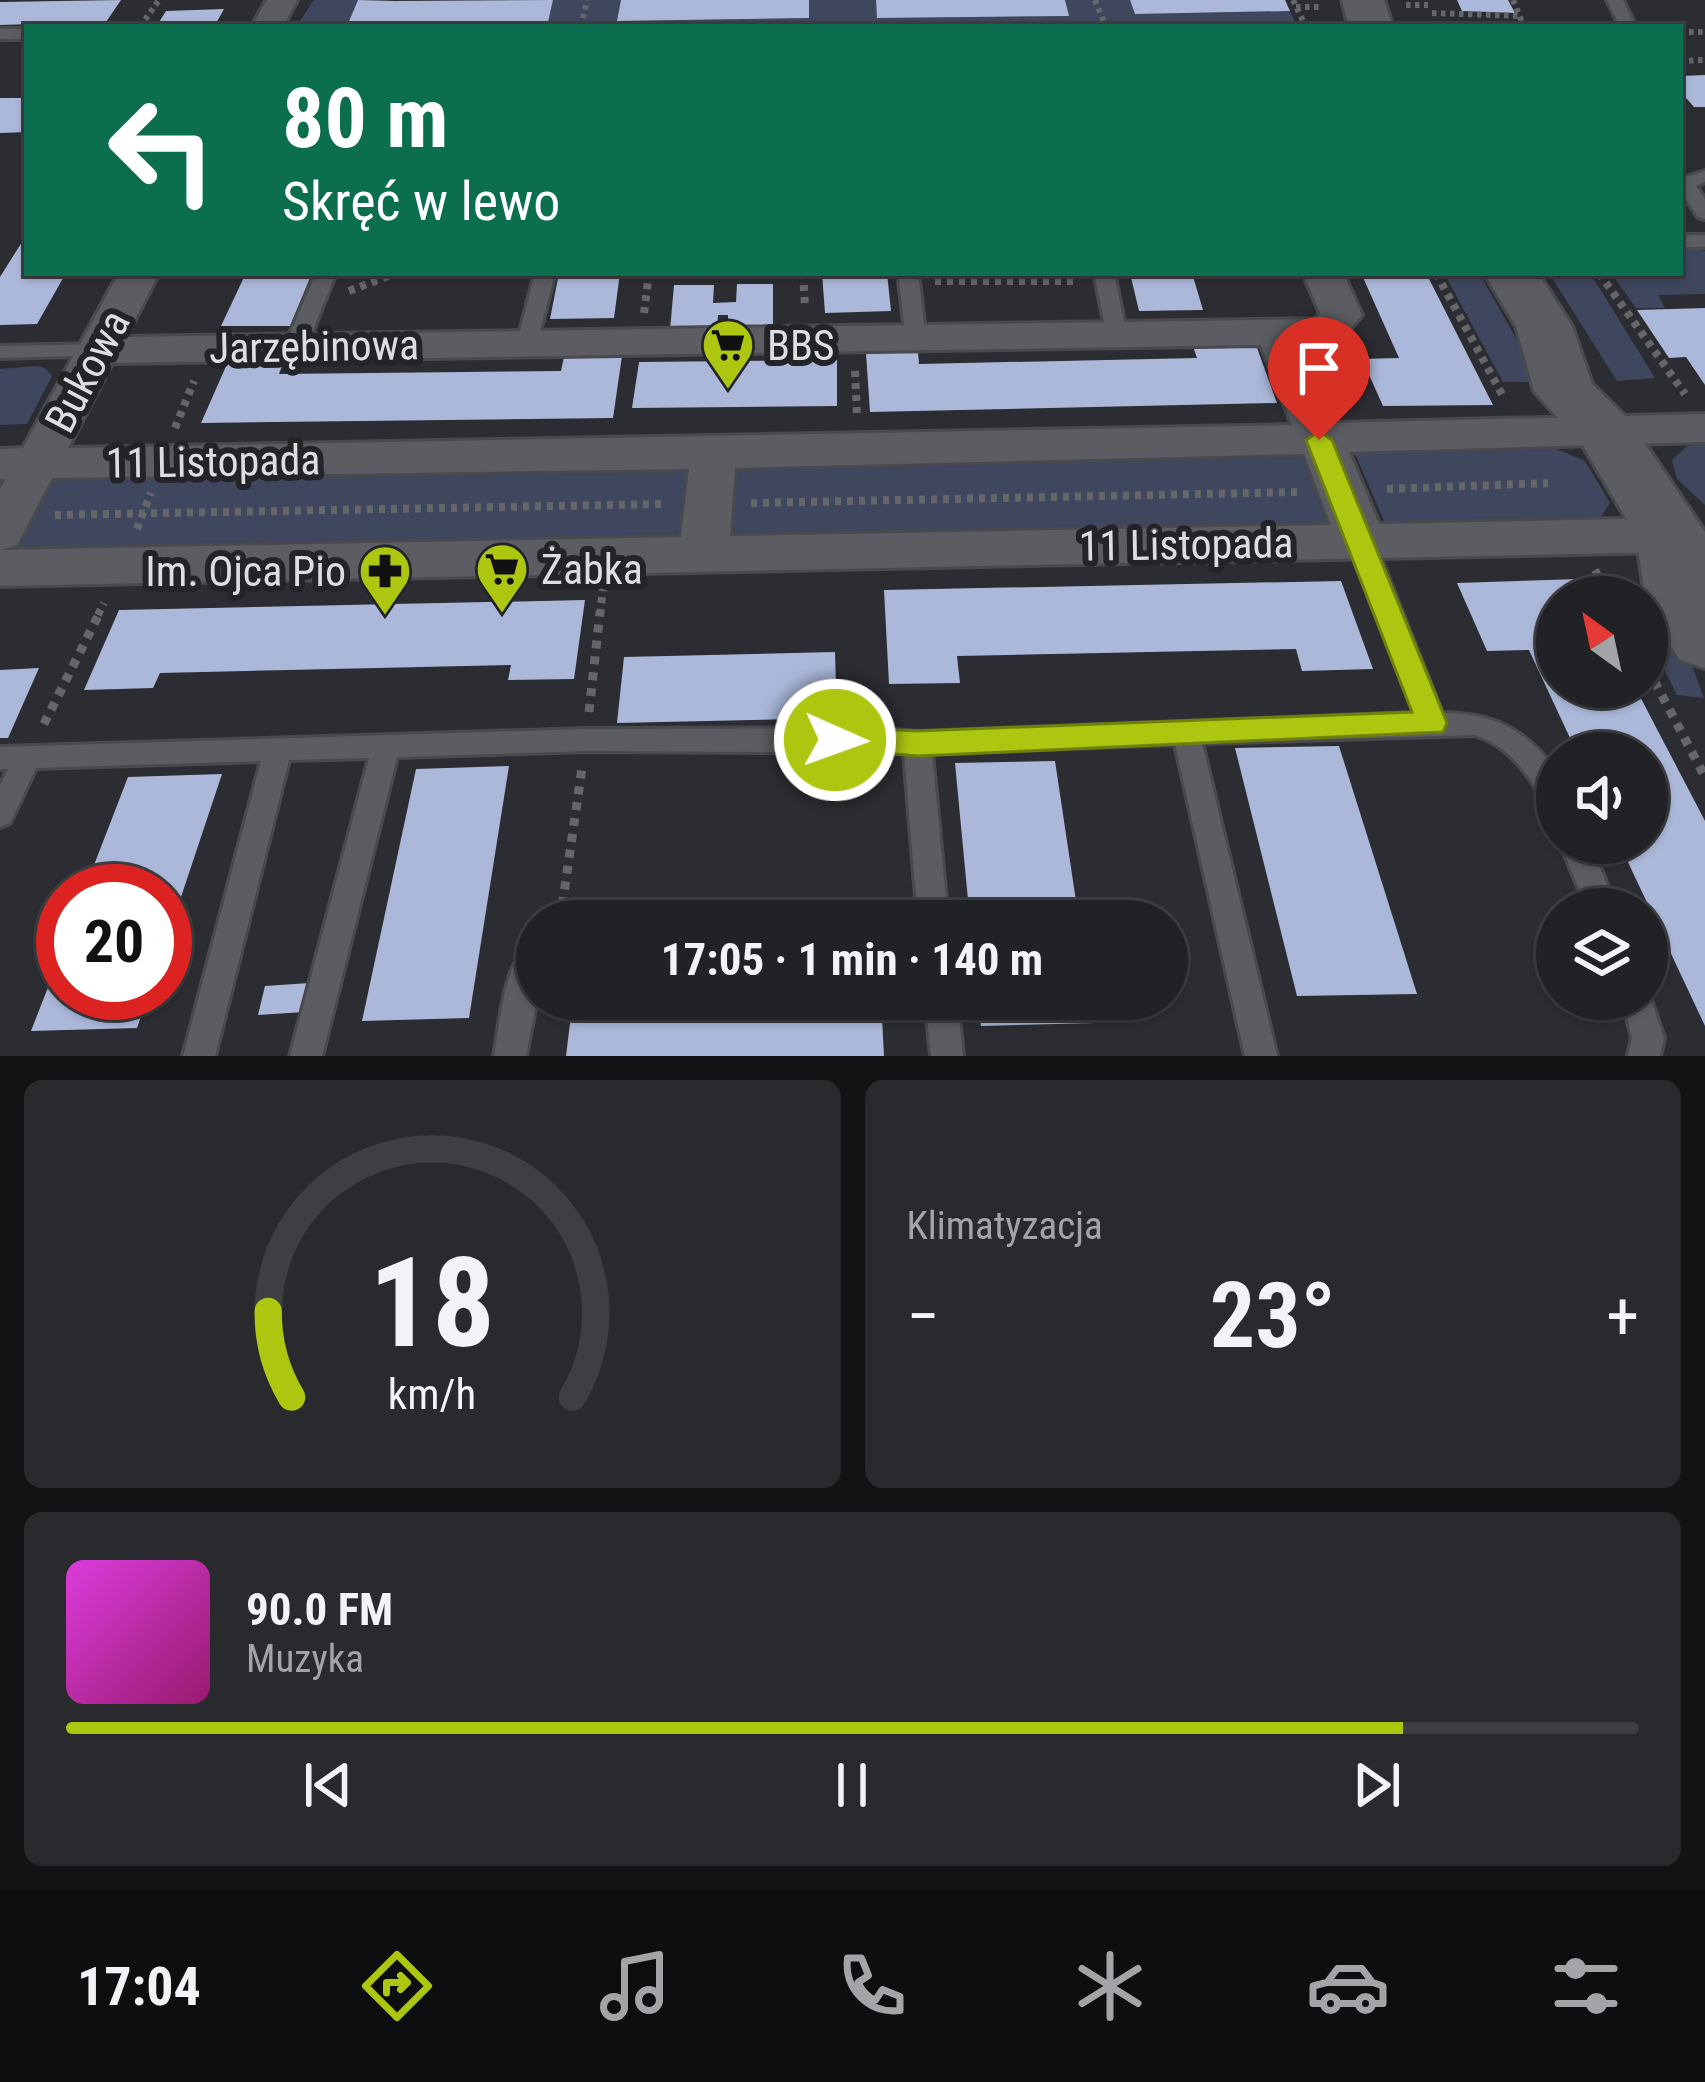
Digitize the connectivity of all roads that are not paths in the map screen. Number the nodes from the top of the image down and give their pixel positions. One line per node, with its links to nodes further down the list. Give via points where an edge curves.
1 (1705, 176): 2 (lane, via 1685,184)
2 (1705, 213)
3 (138, 276): 15 (street, Bukowa)
4 (325, 276): 14 (lane)
5 (543, 276): 13 (lane)
6 (1324, 276): 10 (street, Jarzębinowa, via 1341,315 1326,331)
7 (1513, 276): 18 (street, via 1544,326 1564,391)
8 (909, 277): 12 (lane)
9 (1105, 277): 11 (lane)
10 (1277, 333): 11 (street, Jarzębinowa); 19 (street)
11 (1117, 336): 12 (street, Jarzębinowa)
12 (916, 339): 13 (street, Jarzębinowa)
13 (527, 343): 14 (street, Jarzębinowa)
14 (296, 345): 15 (street, Jarzębinowa)
15 (100, 350): 16 (lane); 21 (street, Bukowa)
16 (0, 352)
17 (1697, 413): 18 (street, 11 Listopada)
18 (1607, 434): 19 (street, 11 Listopada); 25 (street)
19 (1319, 440): 20 (street, 11 Listopada); 23 (street)
20 (714, 452): 21 (street, 11 Listopada); 24 (street)
21 (19, 464): 22 (street, Bukowa)
22 (5, 524)
23 (1361, 541): 24 (street, 11 Listopada); 25 (street, 11 Listopada); 28 (lane)
24 (704, 553): 26 (street, 11 Listopada, via 606,570)
25 (1687, 555): 27 (street, via 1682,610)
26 (0, 568)
27 (1705, 640)
28 (1432, 723): 29 (lane); 34 (lane, via 1484,726)
29 (1186, 734): 30 (lane); 44 (lane)
30 (917, 743): 31 (lane, via 586,740); 36 (lane)
31 (385, 749): 32 (lane); 41 (lane)
32 (277, 752): 33 (lane); 40 (lane)
33 (14, 758): 35 (lane)
34 (1536, 766)
35 (0, 815)
36 (931, 900)
37 (517, 1020): 42 (lane)
38 (943, 1020): 43 (lane)
39 (1643, 1020): 45 (lane)
40 (199, 1056)
41 (306, 1056)
42 (510, 1056)
43 (947, 1056)
44 (1261, 1056)
45 (1644, 1056)

